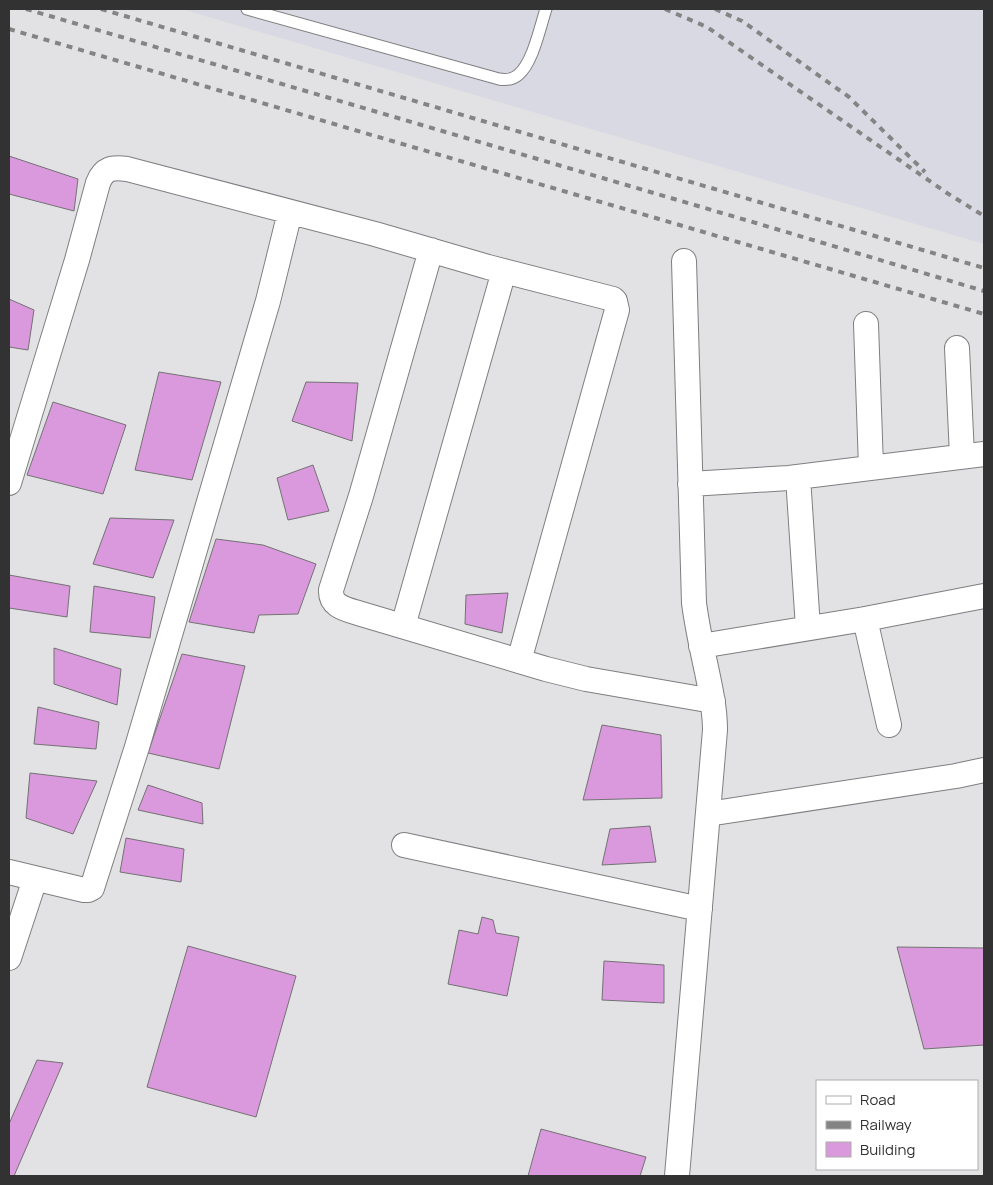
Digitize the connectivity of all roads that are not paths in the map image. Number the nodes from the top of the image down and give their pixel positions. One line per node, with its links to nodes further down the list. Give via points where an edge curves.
1 (247, 9): 2 (lane, via 504,80 518,75 528,64)
2 (546, 9)
3 (290, 212): 4 (street); 12 (street, via 127,169 105,171 98,183); 26 (street, via 268,301 137,747 92,888 84,890)
4 (430, 250): 6 (street); 16 (street, via 330,594 334,602 344,609)
5 (684, 261): 13 (street)
6 (504, 271): 16 (street); 19 (street, via 608,297 616,305)
7 (866, 324): 10 (street)
8 (957, 348): 9 (street)
9 (978, 458): 10 (street)
10 (871, 467): 11 (street)
11 (798, 477): 13 (street); 17 (street)
12 (9, 483)
13 (690, 484): 18 (street, via 694,603)
14 (984, 596): 15 (street)
15 (865, 619): 17 (street); 21 (street)
16 (403, 626): 19 (street)
17 (808, 628): 18 (street)
18 (701, 646): 20 (street)
19 (519, 661): 20 (street, via 586,679)
20 (713, 701): 23 (street, via 715,730)
21 (889, 725)
22 (984, 770): 23 (street)
23 (708, 814): 27 (street)
24 (404, 845): 27 (street)
25 (9, 872): 26 (street)
26 (35, 879): 28 (street)
27 (700, 909): 29 (street)
28 (9, 958)
29 (677, 1176)

